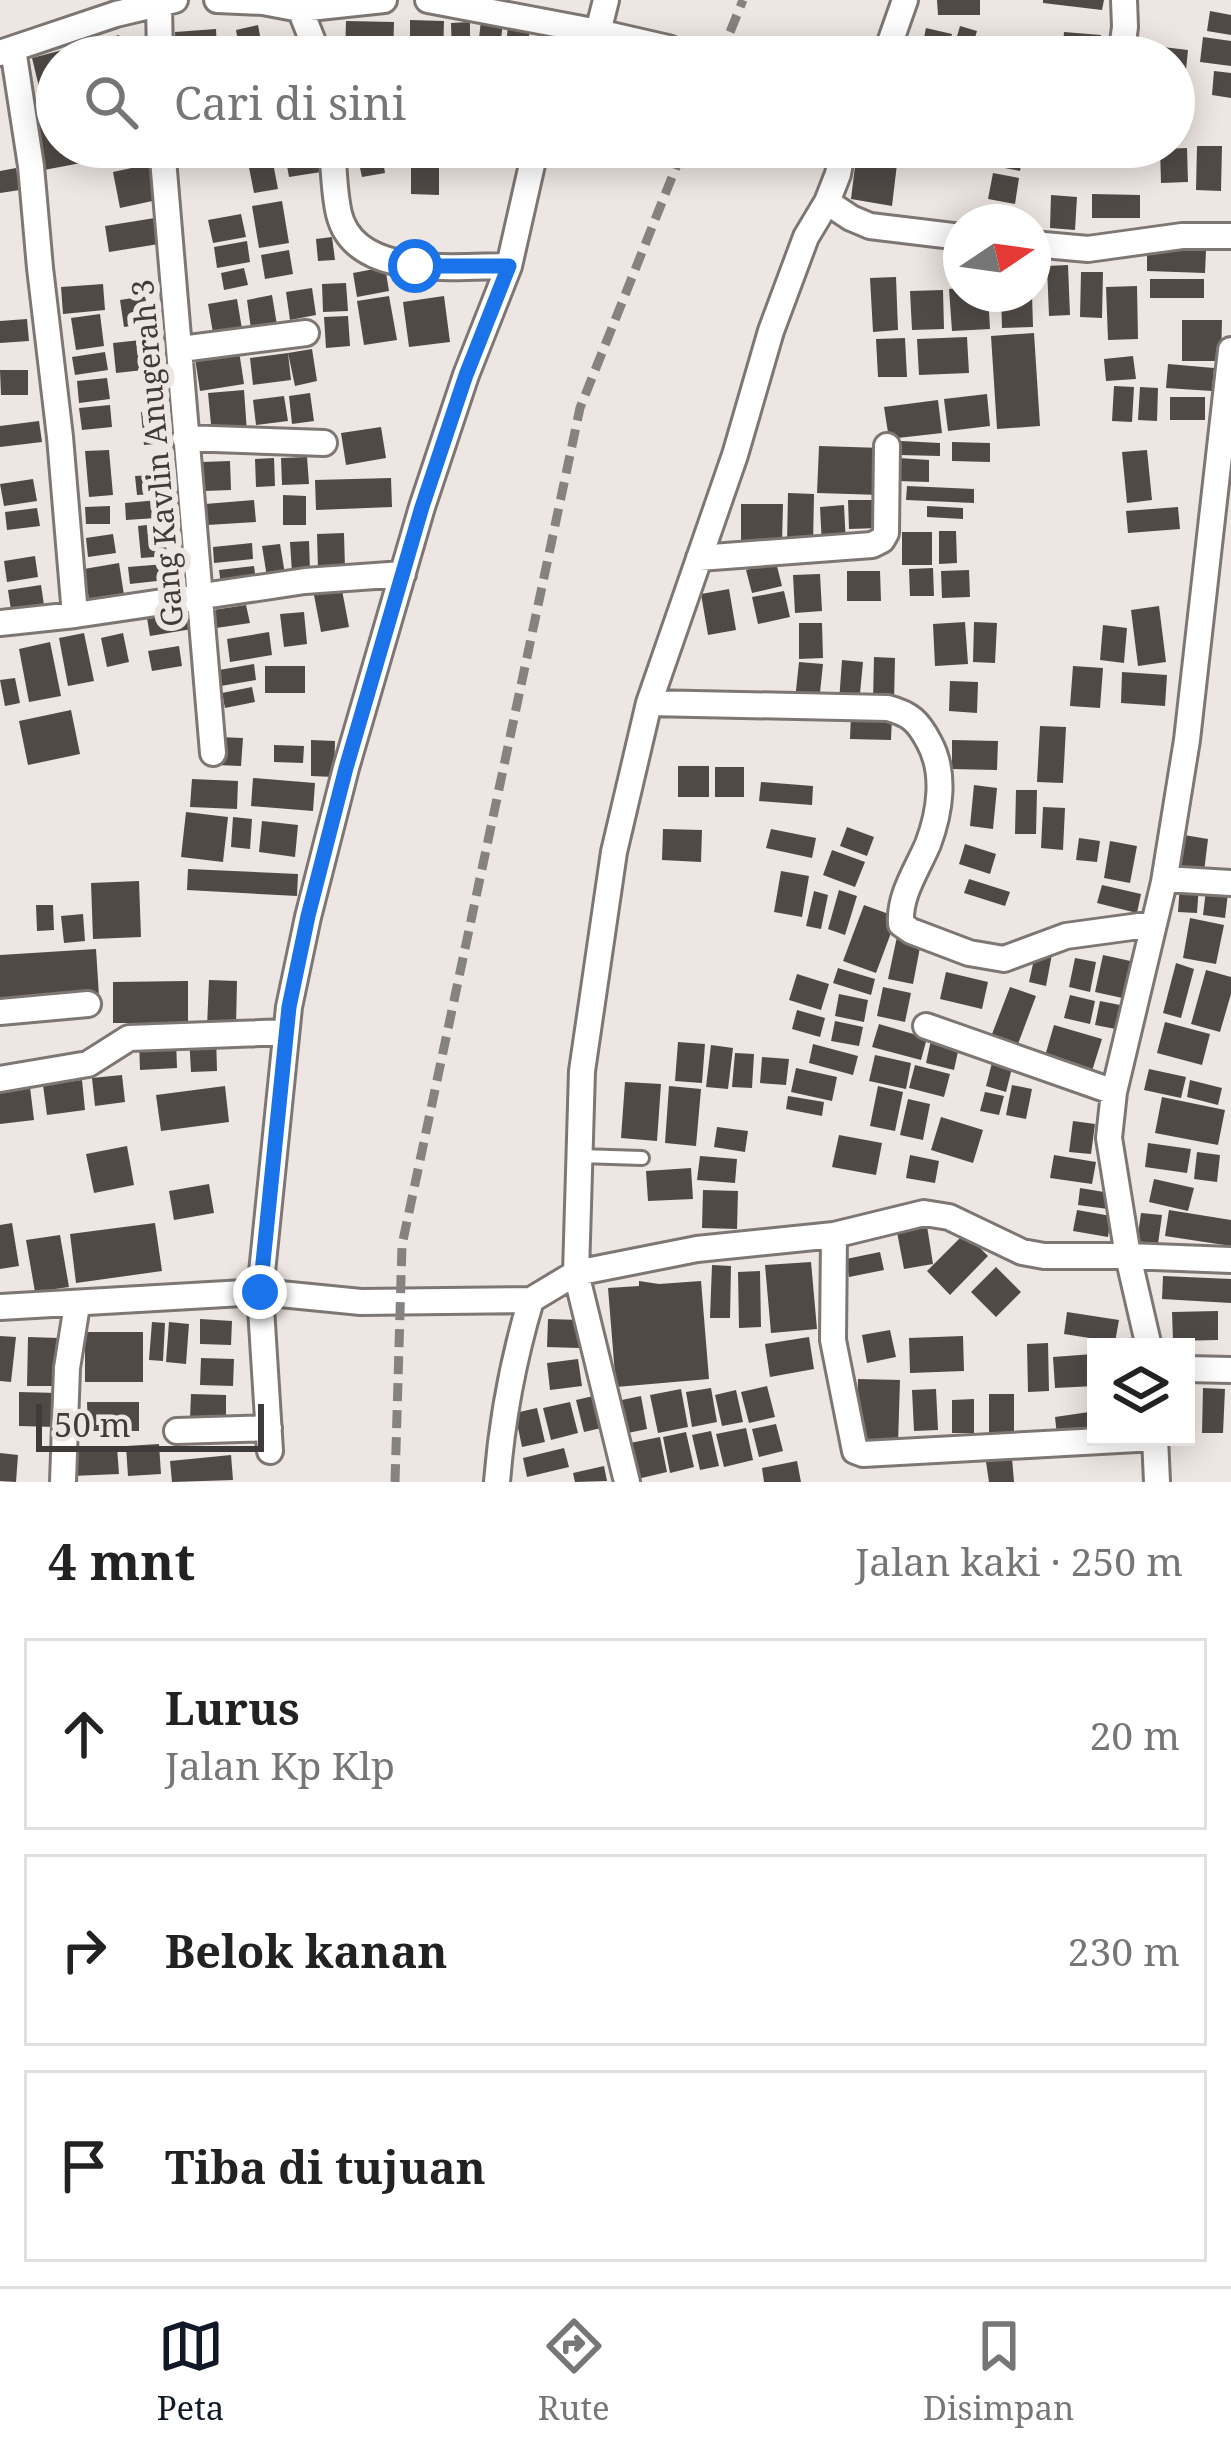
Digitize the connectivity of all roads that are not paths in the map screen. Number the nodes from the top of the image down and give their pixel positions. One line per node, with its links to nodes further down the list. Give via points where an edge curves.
1 (218, 0): 9 (street)
2 (384, 0): 9 (street)
3 (428, 0): 10 (street)
4 (606, 0): 10 (street)
5 (904, 0): 16 (street)
6 (1124, 0): 17 (street)
7 (167, 3): 8 (street); 12 (street)
8 (114, 7): 11 (street)
9 (300, 9): 13 (street)
10 (598, 32): 14 (street); 15 (street)
11 (43, 36)
12 (163, 36)
13 (311, 36)
14 (596, 36)
15 (614, 36)
16 (892, 36)
17 (1124, 36)
18 (36, 39): 19 (street)
19 (7, 51): 39 (street, via 32,166)
20 (164, 168): 30 (street, Gang Kavlin Anugerah 3)
21 (334, 168): 28 (street, via 339,217 362,251 415,266)
22 (531, 168): 28 (street)
23 (839, 168): 24 (street)
24 (827, 202): 25 (street, via 870,226); 36 (street, via 771,331)
25 (943, 235)
26 (1231, 236): 27 (street)
27 (1051, 246)
28 (509, 266): 37 (street)
29 (306, 332): 30 (street)
30 (181, 350): 33 (street, Gang Kavlin Anugerah 3)
31 (1231, 350): 32 (street)
32 (1228, 397): 43 (street)
33 (185, 438): 34 (street); 38 (street, Gang Kavlin Anugerah 3)
34 (324, 443)
35 (887, 446): 36 (street, via 882,540)
36 (699, 558): 41 (street)
37 (403, 574): 38 (street); 49 (street, via 308,916)
38 (202, 598): 39 (street); 42 (street, Gang Kavlin Anugerah 3)
39 (75, 615): 40 (street)
40 (0, 623)
41 (649, 703): 45 (street, via 908,713 933,749 940,790 900,911 911,931 1004,959 1066,936); 52 (street, via 614,852 582,1071)
42 (213, 753)
43 (1165, 879): 44 (street); 45 (street)
44 (1231, 883)
45 (1154, 924): 51 (street)
46 (88, 1004): 47 (street)
47 (0, 1012)
48 (926, 1026): 51 (street)
49 (286, 1032): 50 (street, via 129,1038 88,1064); 58 (street)
50 (0, 1079)
51 (1114, 1092): 55 (street, via 1110,1150)
52 (580, 1156): 53 (lane); 57 (street)
53 (642, 1157)
54 (834, 1235): 55 (street, via 924,1213 1022,1252); 57 (street, via 697,1249); 66 (street, via 833,1340 855,1451)
55 (1128, 1256): 56 (street); 62 (street)
56 (1231, 1260)
57 (577, 1273): 59 (street); 70 (street)
58 (260, 1292): 59 (street, via 399,1303); 60 (street); 65 (street, via 269,1439)
59 (531, 1300): 69 (street, via 513,1360)
60 (77, 1305): 61 (street); 68 (street)
61 (0, 1307)
62 (1147, 1338)
63 (1195, 1369): 64 (street)
64 (1231, 1370)
65 (177, 1431)
66 (1087, 1441)
67 (1155, 1446): 71 (street)
68 (63, 1482)
69 (497, 1482)
70 (627, 1482)
71 (1157, 1482)

